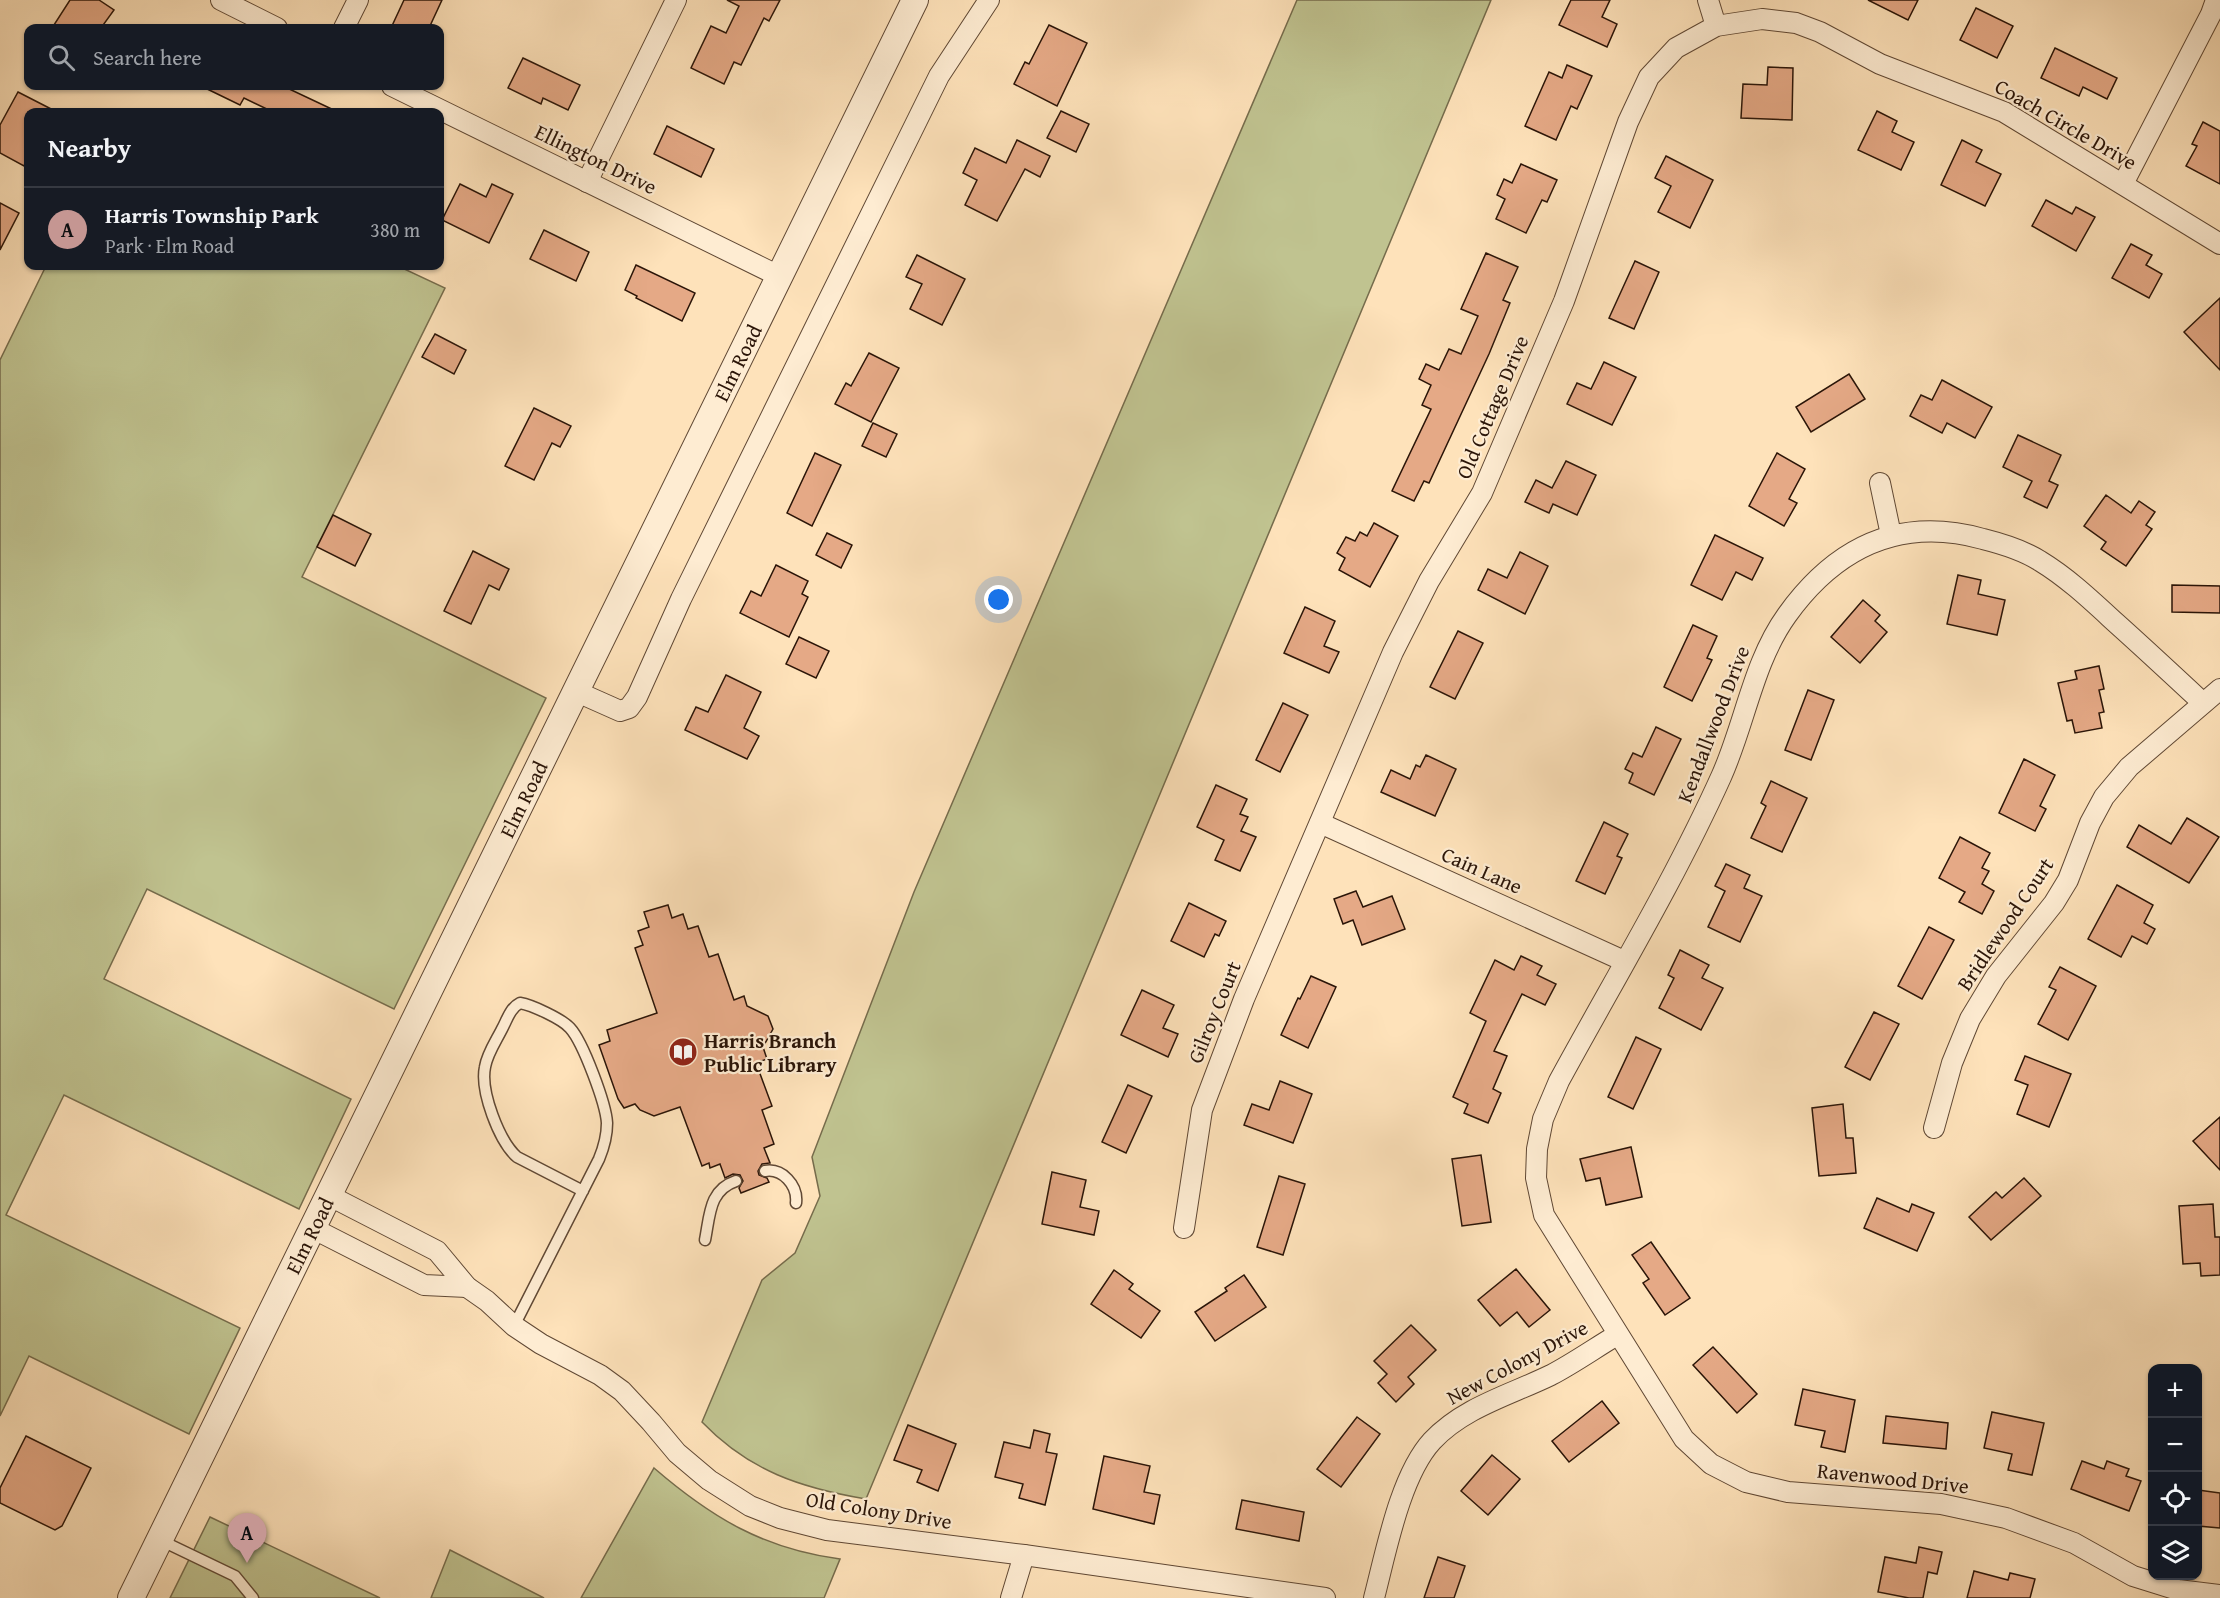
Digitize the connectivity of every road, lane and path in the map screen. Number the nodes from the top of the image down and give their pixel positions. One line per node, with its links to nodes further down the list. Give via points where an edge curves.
1 (221, 0): 8 (street)
2 (358, 0): 9 (street)
3 (676, 0): 15 (street)
4 (915, 0): 18 (street, Elm Road)
5 (989, 0): 22 (street, via 939,76 681,599 637,697 629,708 620,711)
6 (1708, 0): 10 (street)
7 (2216, 0): 16 (street)
8 (269, 24)
9 (346, 24)
10 (1716, 26): 11 (street, Old Cottage Drive, via 1762,19 1796,22); 24 (street, Old Cottage Drive, via 1676,48 1649,77 1628,122 1564,301 1482,493 1429,581 1393,652)
11 (1880, 64): 16 (street, Coach Circle Drive, via 2004,112)
12 (400, 90): 13 (street, Ellington Drive)
13 (437, 108)
14 (444, 112): 15 (street, Ellington Drive)
15 (587, 182): 18 (street, Ellington Drive)
16 (2123, 184): 17 (street, Coach Circle Drive)
17 (2220, 244)
18 (779, 276): 22 (street, Elm Road)
19 (1880, 483): 20 (street)
20 (1891, 535): 23 (street, Kendallwood Drive, via 1938,531 1971,535 2039,560 2074,584); 25 (street, Kendallwood Drive, via 1863,545 1835,564 1786,615 1767,649 1727,764 1700,824)
21 (2220, 689): 23 (street, Bridlewood Court)
22 (575, 691): 30 (street, Elm Road)
23 (2203, 703): 26 (street, Bridlewood Court, via 2129,767 2104,797 2068,880 1996,976 1970,1019 1952,1063)
24 (1320, 823): 25 (street, Cain Lane); 32 (street, Gilroy Court, via 1244,999 1202,1110)
25 (1624, 961): 37 (street, Kendallwood Drive, via 1542,1119 1536,1178 1544,1215)
26 (1934, 1128)
27 (765, 1171): 31 (lane, via 784,1176 795,1192)
28 (736, 1181): 34 (lane, via 716,1194)
29 (583, 1191): 29 (lane, via 604,1147 605,1111 573,1032 559,1020 520,1003 512,1009 487,1059 487,1096 509,1150); 36 (lane)
30 (330, 1196): 33 (street, Elm Road); 35 (street, Old Colony Drive, via 437,1251)
31 (796, 1203)
32 (1184, 1228)
33 (314, 1229): 35 (street, via 424,1285); 38 (street, Elm Road)
34 (705, 1239)
35 (467, 1287): 36 (street, Old Colony Drive)
36 (514, 1326): 39 (street, Old Colony Drive, via 622,1391 677,1453 750,1506 827,1530)
37 (1617, 1335): 40 (street, Ravenwood Drive, via 1684,1439 1711,1464 1746,1482 1788,1492 1941,1504 2006,1518 2074,1543 2133,1576 2178,1590); 45 (street, New Colony Drive, via 1552,1374 1459,1418 1431,1442 1413,1471 1395,1518)
38 (160, 1540): 41 (street, Elm Road); 42 (lane, via 235,1576)
39 (1024, 1555): 43 (street); 44 (street, Old Colony Drive)
40 (2220, 1595)
41 (131, 1598)
42 (253, 1598)
43 (1011, 1598)
44 (1325, 1598)
45 (1374, 1598)

